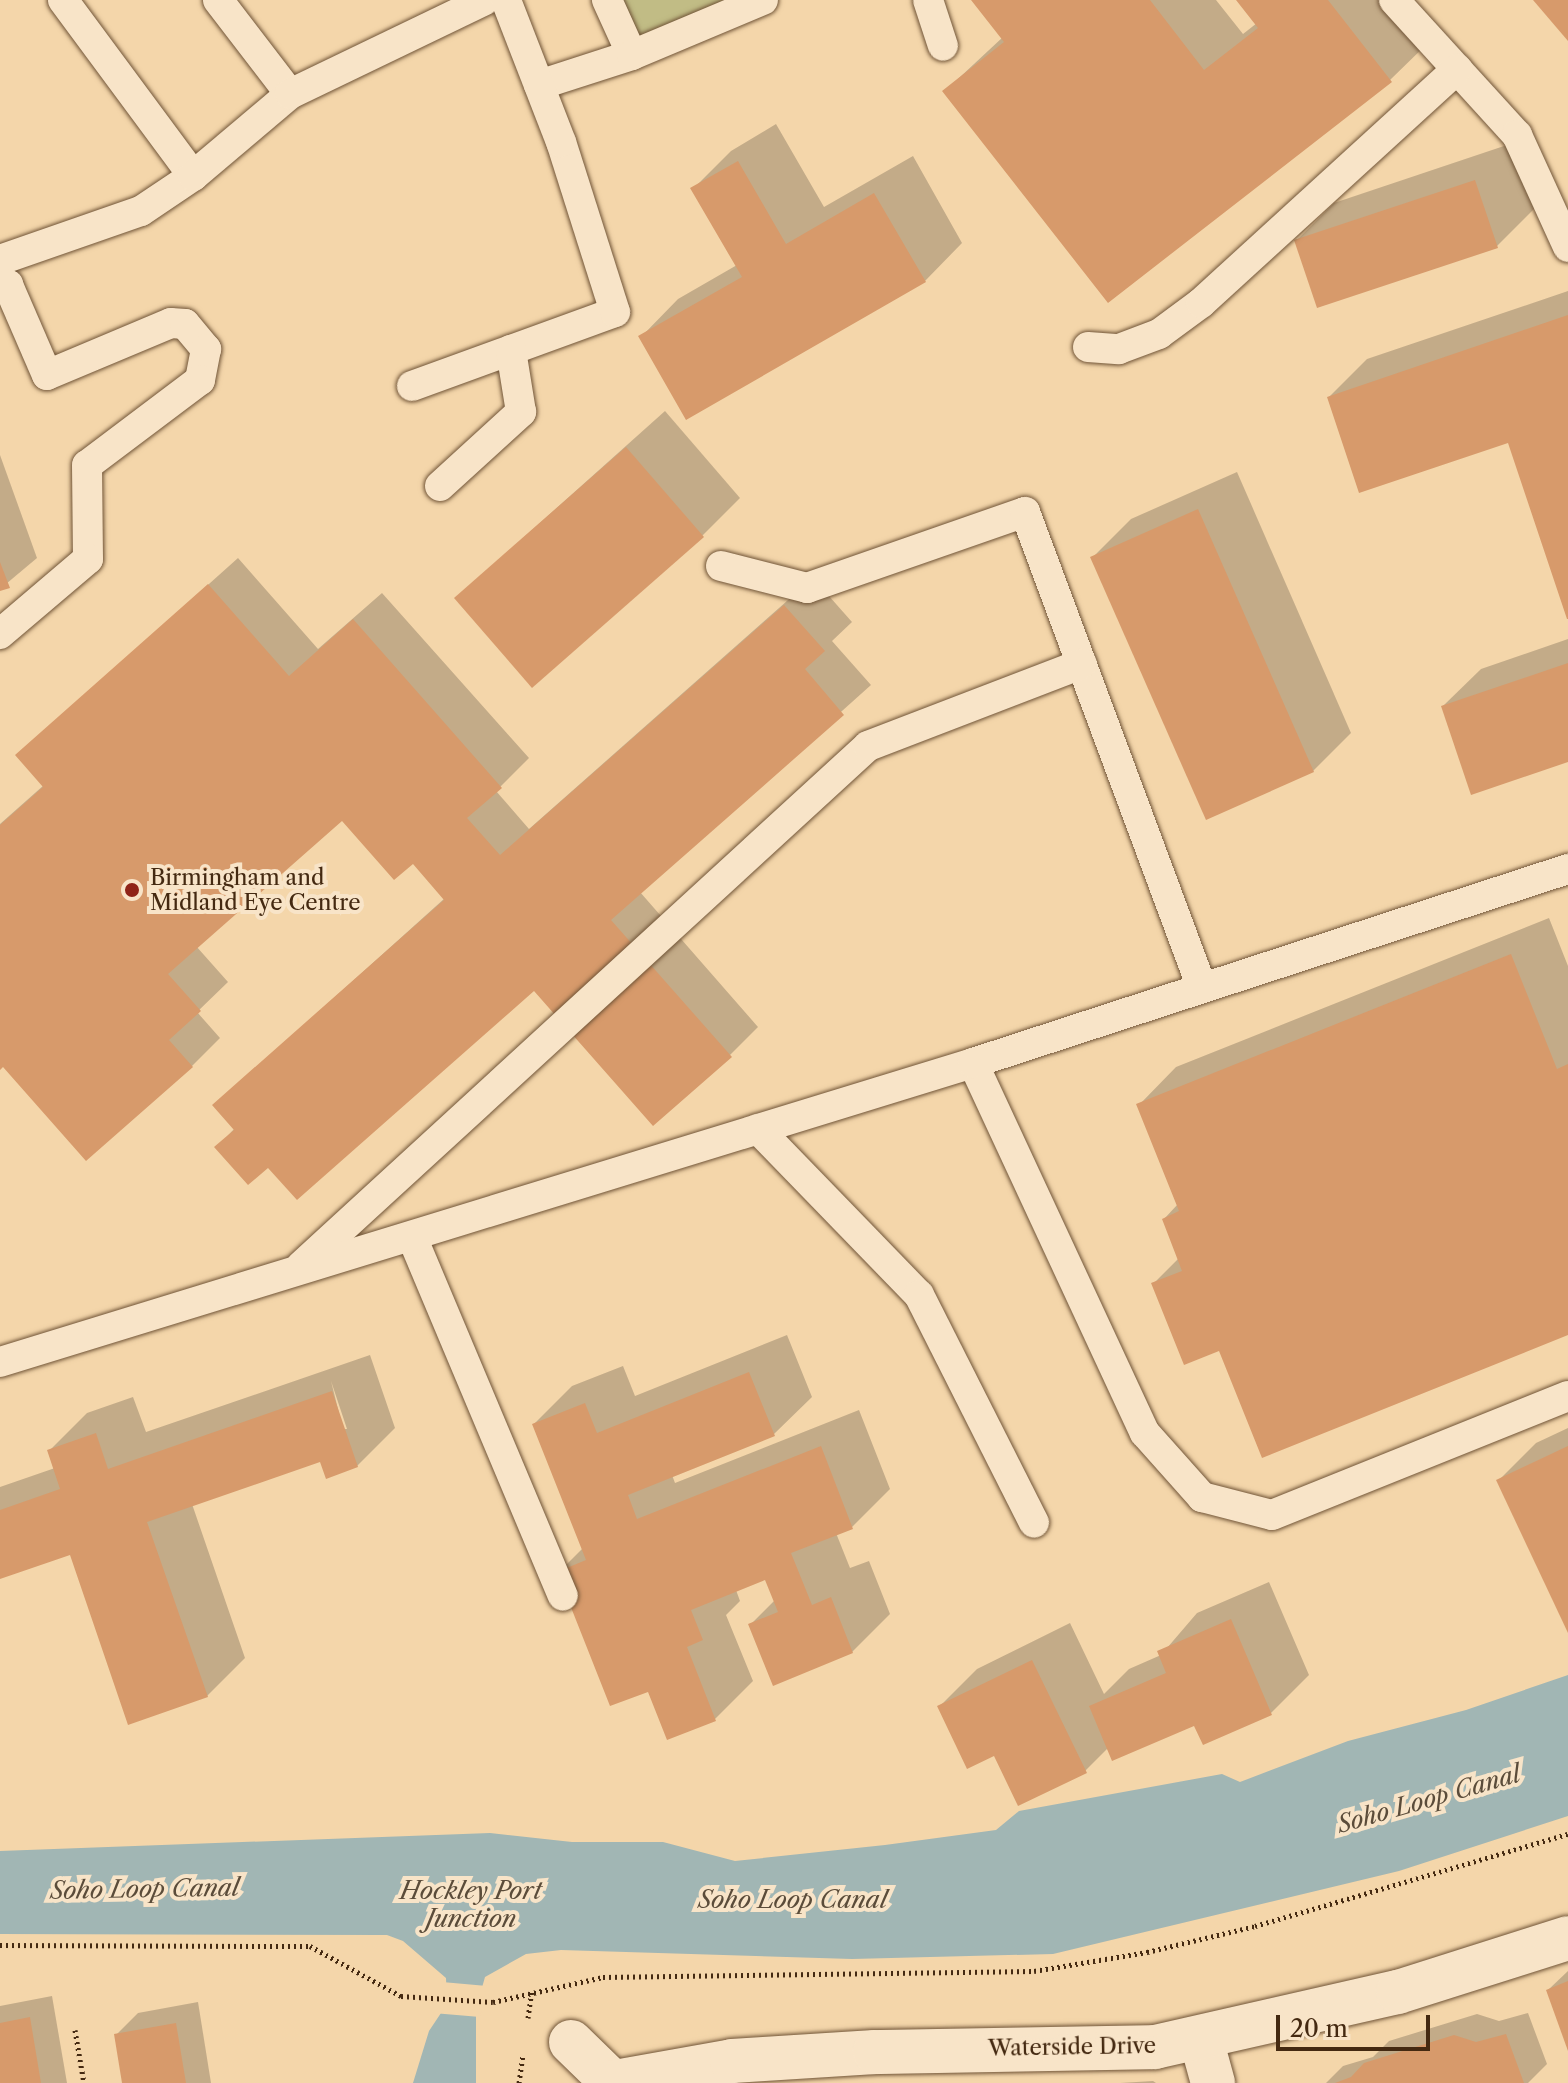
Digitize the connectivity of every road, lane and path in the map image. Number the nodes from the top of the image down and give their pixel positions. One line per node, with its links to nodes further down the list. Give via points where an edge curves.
1 (63, 0): 14 (lane)
2 (218, 0): 13 (lane)
3 (485, 0): 13 (lane)
4 (506, 0): 12 (lane)
5 (607, 0): 10 (lane)
6 (763, 0): 10 (lane)
7 (928, 0): 9 (lane)
8 (1394, 0): 11 (lane)
9 (943, 46)
10 (632, 55): 12 (lane)
11 (1457, 69): 15 (lane, via 1517,135); 18 (lane, via 1201,303 1159,334 1119,349)
12 (539, 85): 19 (lane, via 615,312)
13 (290, 94): 14 (lane)
14 (193, 176): 16 (lane, via 141,211)
15 (1568, 247)
16 (0, 260)
17 (0, 288): 23 (lane, via 8,285 47,375 171,323 185,324 206,349 200,380 87,465 88,559)
18 (1088, 347)
19 (511, 350): 20 (lane); 21 (lane, via 521,412)
20 (412, 386)
21 (440, 486)
22 (721, 566): 24 (lane, via 807,588 1025,512)
23 (0, 634)
24 (1082, 664): 26 (lane); 30 (lane, via 868,746)
25 (1568, 869): 26 (lane)
26 (1202, 988): 27 (lane)
27 (973, 1063): 28 (lane); 32 (lane, via 1145,1433 1202,1497 1272,1515)
28 (758, 1129): 29 (lane); 33 (lane, via 919,1295)
29 (412, 1237): 30 (lane); 34 (lane)
30 (294, 1273): 31 (lane)
31 (0, 1362)
32 (1568, 1396)
33 (1034, 1523)
34 (563, 1596)
35 (1568, 1834): 37 (path, via 1255,1926 1034,1971 603,1977 493,2002 401,1996 310,1946)
36 (1568, 1938): 39 (street, Waterside Drive, via 1398,1992)
37 (0, 1945)
38 (75, 2030): 42 (path)
39 (1201, 2039): 41 (street, Waterside Drive, via 1155,2047 875,2052 732,2061); 43 (street)
40 (571, 2042): 41 (street, Waterside Drive)
41 (611, 2082)
42 (84, 2083)
43 (1213, 2083)

